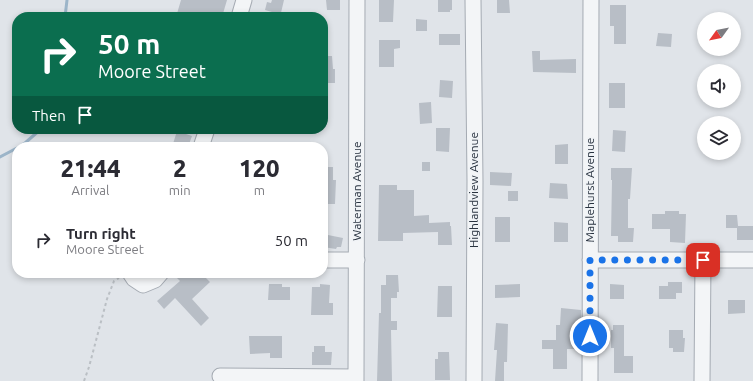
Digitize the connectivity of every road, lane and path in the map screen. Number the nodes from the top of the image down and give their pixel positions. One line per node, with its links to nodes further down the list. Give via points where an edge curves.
1 (244, 0): 5 (street)
2 (357, 0): 7 (street, Waterman Avenue)
3 (474, 0): 17 (street, Highlandview Avenue)
4 (591, 0): 8 (street, Maplehurst Avenue)
5 (240, 12)
6 (328, 260): 7 (street)
7 (357, 260): 15 (street, Waterman Avenue)
8 (590, 260): 9 (street); 18 (street, Maplehurst Avenue)
9 (703, 260): 10 (street); 19 (street)
10 (753, 260)
11 (120, 278): 16 (path, via 114,281 107,299)
12 (132, 278): 13 (street, via 143,285)
13 (157, 278)
14 (220, 376): 15 (street)
15 (356, 379)
16 (84, 381)
17 (474, 381)
18 (590, 381)
19 (702, 381)

